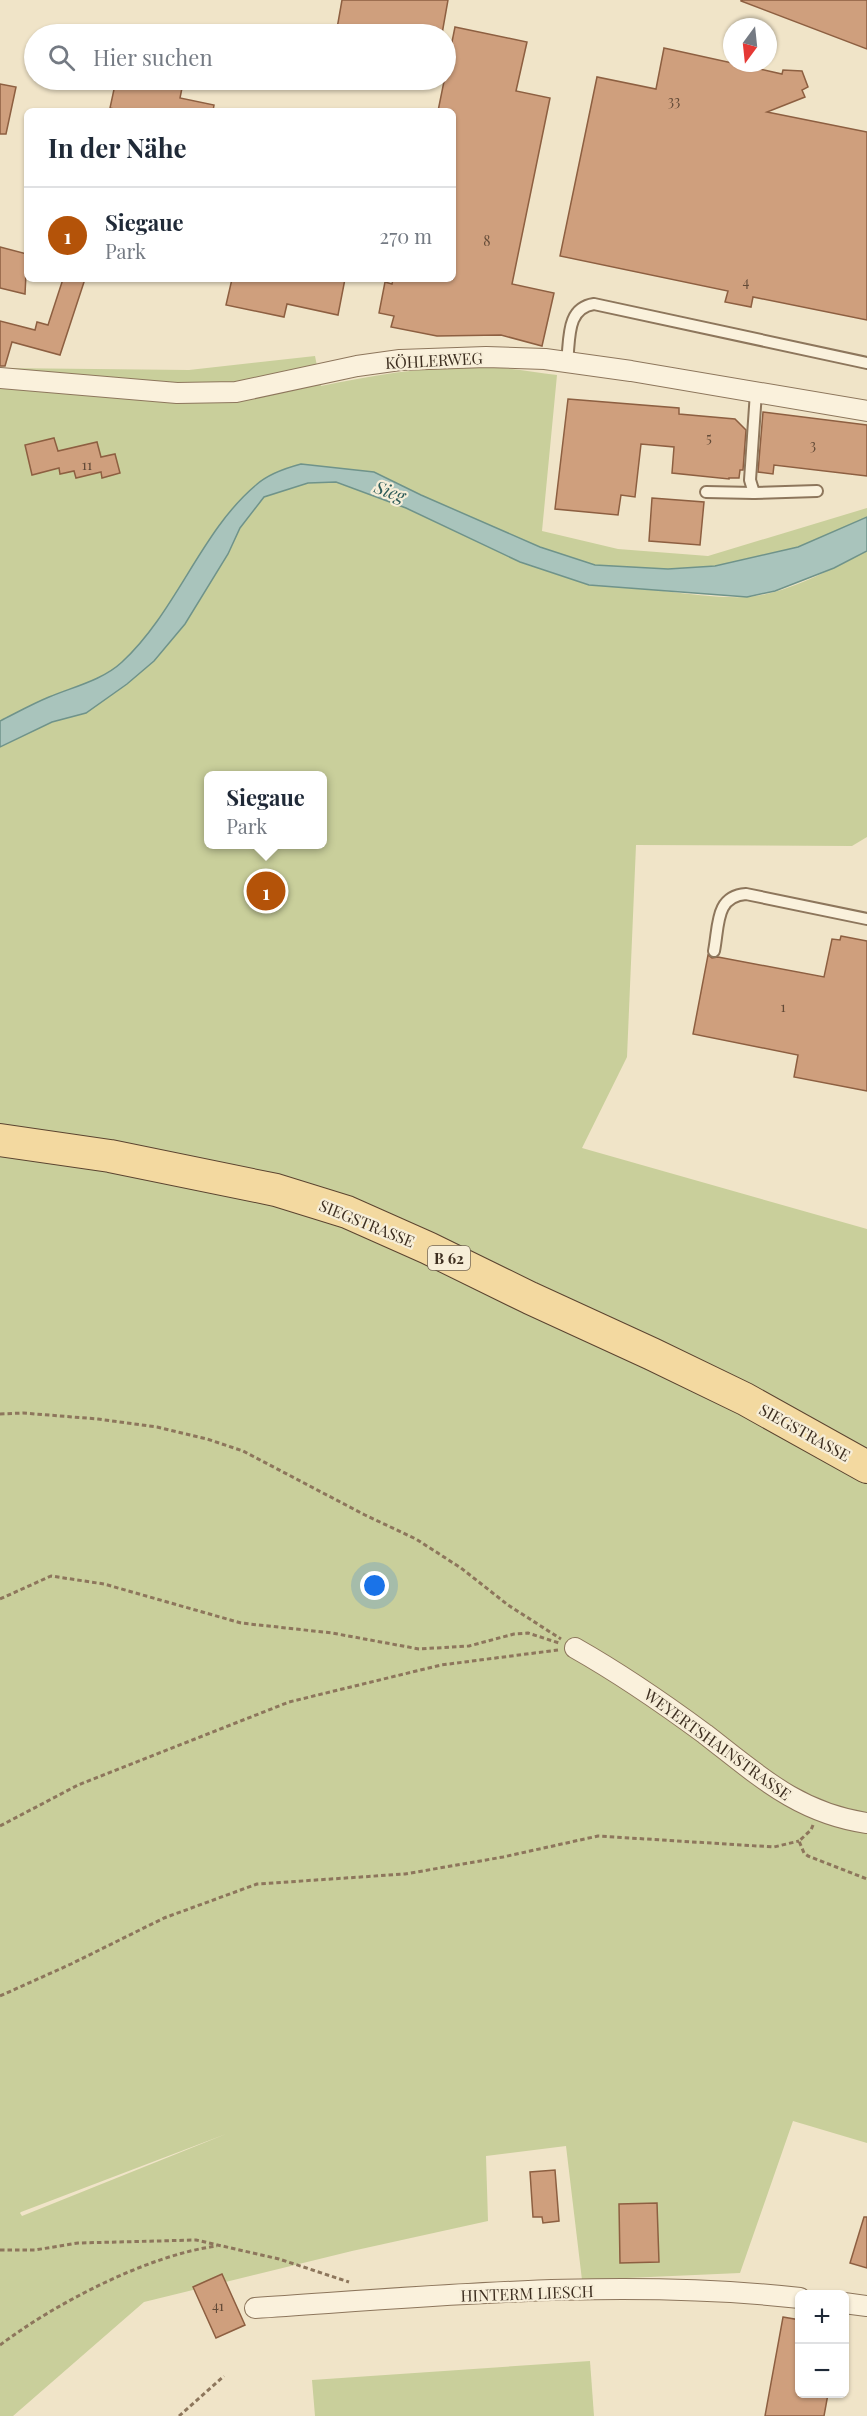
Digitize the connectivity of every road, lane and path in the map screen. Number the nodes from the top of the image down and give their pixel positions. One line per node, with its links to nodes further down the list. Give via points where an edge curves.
1 (567, 362): 2 (lane, via 573,318 577,310 594,304); 3 (street, KÖHLERWEG, via 486,357 400,360 267,387 209,394); 4 (street, KÖHLERWEG)
2 (867, 363)
3 (0, 378)
4 (756, 392): 5 (street, KÖHLERWEG); 8 (lane, via 750,480)
5 (867, 411)
6 (817, 491): 8 (lane)
7 (706, 492): 8 (lane)
8 (754, 493)
9 (867, 919): 10 (lane, via 746,894 734,895 720,913)
10 (714, 951)
11 (0, 1140): 13 (main road, SIEGSTRASSE / B 62, via 110,1156 265,1188 347,1212 745,1399)
12 (0, 1414): 15 (path, via 99,1419 158,1427 243,1450 416,1539)
13 (867, 1467)
14 (0, 1599): 15 (path, via 51,1576 104,1584 241,1623 332,1633 419,1649 469,1646 514,1634 528,1634)
15 (575, 1648): 16 (street, WEYERTSHAINSTRASSE, via 627,1678 762,1780); 18 (path, via 441,1665 289,1702 78,1785)
16 (819, 1812): 17 (street, WEYERTSHAINSTRASSE); 19 (path, via 811,1830)
17 (867, 1823)
18 (0, 1826)
19 (799, 1841): 20 (path, via 808,1856); 21 (path, via 774,1846 598,1836 405,1874 257,1884 164,1918)
20 (867, 1879)
21 (0, 1996)
22 (220, 2245): 23 (path, via 170,2240); 24 (path); 29 (path, via 198,2248 125,2274 44,2314)
23 (0, 2250)
24 (351, 2283)
25 (795, 2297): 28 (street, HINTERM LIESCH, via 735,2291 559,2290)
26 (849, 2304): 27 (street)
27 (867, 2306)
28 (255, 2308)
29 (0, 2345)
30 (224, 2376): 31 (path)
31 (179, 2416)

